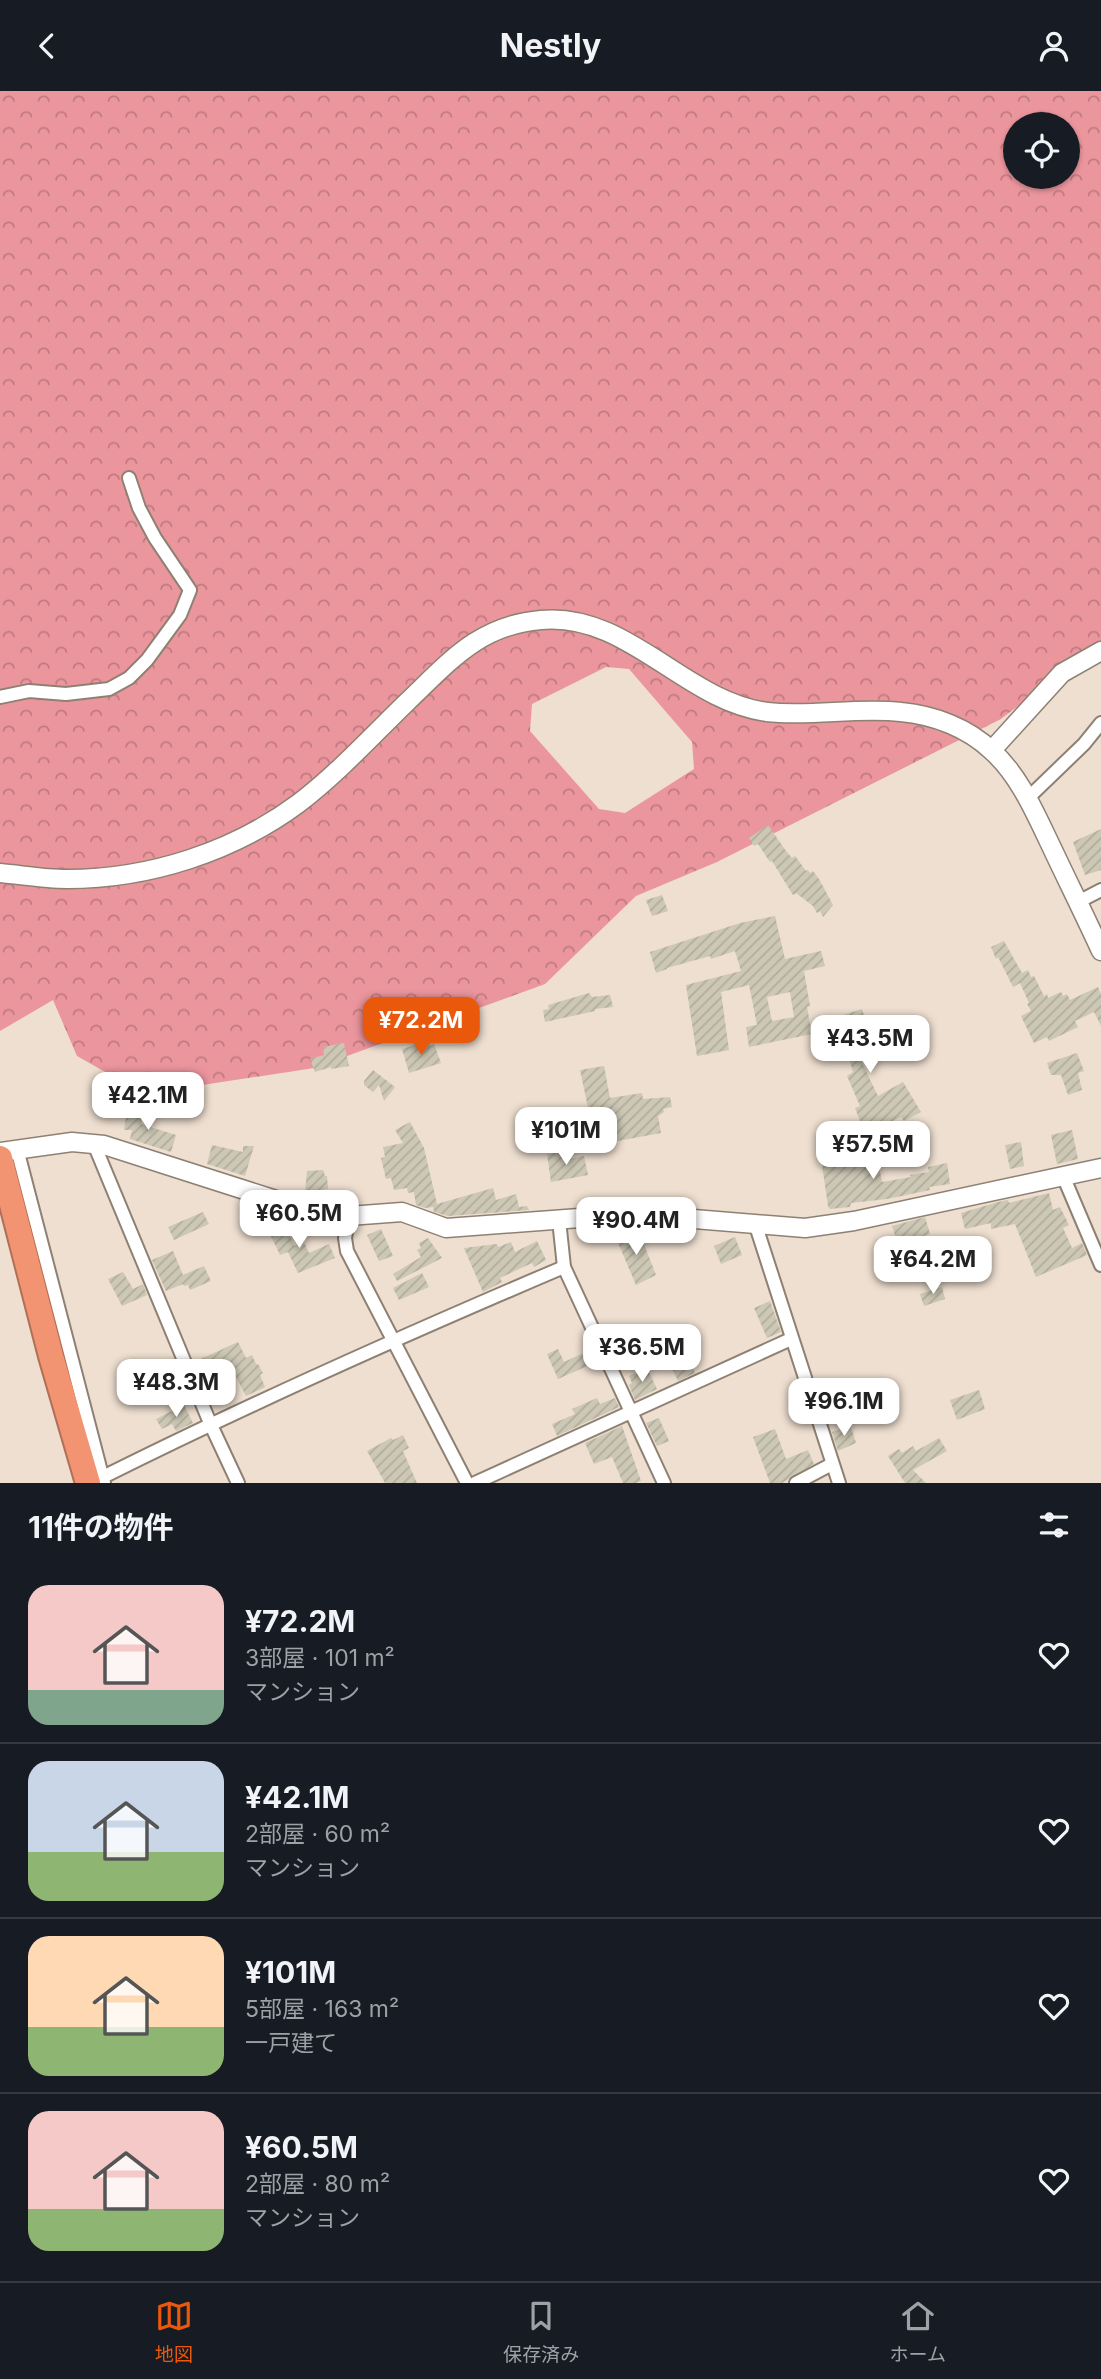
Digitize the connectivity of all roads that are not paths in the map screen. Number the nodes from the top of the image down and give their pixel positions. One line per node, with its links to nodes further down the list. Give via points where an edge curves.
1 (129, 478): 3 (street, via 155,538 190,590 180,615 147,660 109,689 66,694 29,691)
2 (1101, 651): 5 (street, via 1062,673)
3 (0, 697)
4 (1101, 723): 6 (street)
5 (992, 750): 6 (street); 7 (street, via 962,729 929,716 766,712 728,702 614,635 589,624 542,619 517,623 477,639 442,667 329,778 298,803 224,846 169,865 100,878)
6 (1027, 799): 9 (street)
7 (0, 873)
8 (1101, 890): 9 (street)
9 (1078, 902): 10 (street)
10 (1101, 951)
11 (93, 1144): 12 (street, via 72,1142); 15 (street, via 276,1200); 23 (street)
12 (5, 1153): 25 (highway, via 51,1356)
13 (1101, 1168): 14 (street)
14 (1064, 1178): 17 (street, via 805,1228); 18 (street)
15 (349, 1216): 16 (street, via 402,1212 446,1228); 20 (street, via 347,1251)
16 (559, 1220): 17 (street, via 634,1214); 19 (street)
17 (755, 1223): 21 (street)
18 (1101, 1265)
19 (564, 1268): 20 (street); 22 (street)
20 (394, 1339): 23 (street); 27 (street)
21 (791, 1339): 22 (street); 24 (street)
22 (632, 1411): 28 (street); 29 (street)
23 (210, 1423): 25 (street); 26 (street)
24 (832, 1464): 30 (street); 31 (street)
25 (96, 1482)
26 (238, 1483)
27 (467, 1483)
28 (475, 1483)
29 (664, 1483)
30 (796, 1483)
31 (839, 1483)

